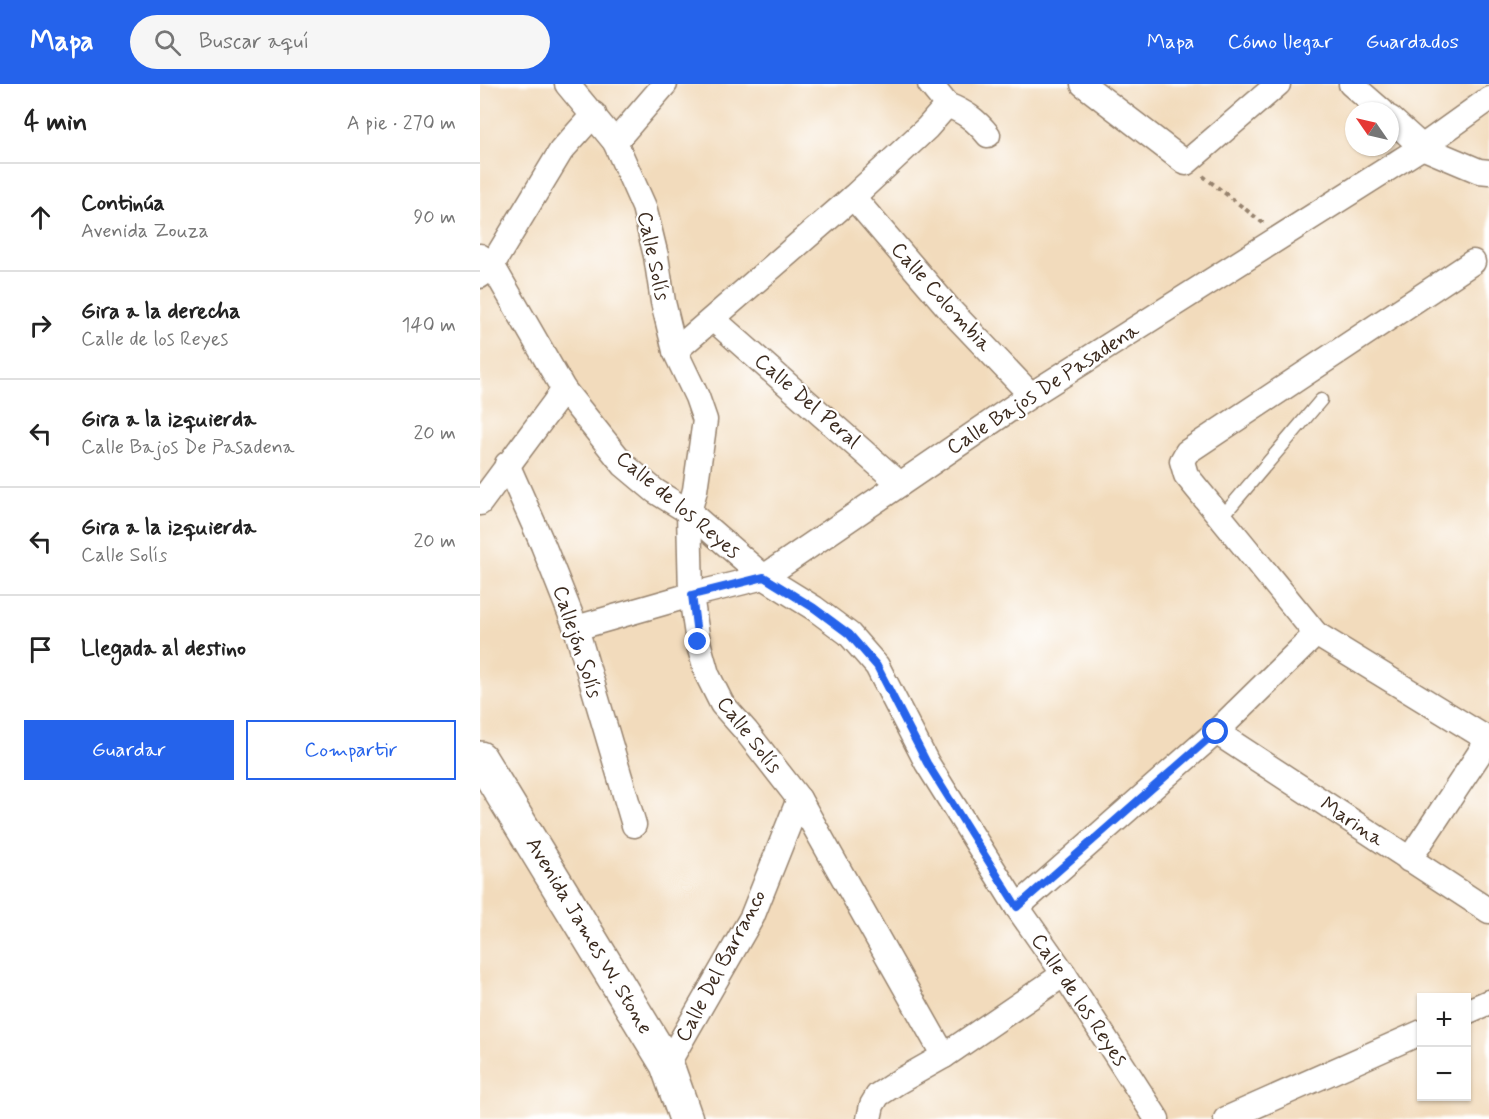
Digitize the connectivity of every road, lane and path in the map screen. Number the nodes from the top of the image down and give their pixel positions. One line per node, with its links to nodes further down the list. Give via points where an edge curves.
1 (567, 84): 10 (street, Calle Solís)
2 (665, 84): 13 (street)
3 (930, 84): 9 (street)
4 (1083, 84): 15 (street)
5 (1278, 84): 15 (street)
6 (1351, 84): 8 (street)
7 (1489, 99): 14 (street, Calle Bajos De Pasadena)
8 (1372, 102)
9 (947, 105): 12 (street, via 976,121); 17 (street)
10 (594, 114): 13 (street, Calle Solís); 20 (street, via 561,151)
11 (1399, 126): 14 (street)
12 (988, 135)
13 (615, 142): 22 (street, Calle Solís, via 644,207)
14 (1422, 147): 16 (street); 18 (street, Calle Bajos De Pasadena)
15 (1186, 163): 18 (path)
16 (1489, 172)
17 (853, 197): 21 (street); 24 (street, Calle Colombia, via 951,311)
18 (1280, 237): 24 (street, Calle Bajos De Pasadena)
19 (1473, 262): 30 (street, via 1186,452 1182,461 1186,475)
20 (484, 266): 23 (street, Calle de los Reyes)
21 (713, 319): 22 (street); 27 (street, Calle Del Peral)
22 (675, 351): 29 (street, Calle Solís, via 705,420)
23 (564, 390): 26 (street); 29 (street, Calle de los Reyes, via 624,465)
24 (1031, 395): 27 (street, Calle Bajos De Pasadena)
25 (1321, 399): 30 (lane)
26 (507, 464): 28 (street); 33 (street, Callejón Solís)
27 (900, 484): 31 (street, Calle Bajos De Pasadena)
28 (480, 503)
29 (689, 512): 31 (street, Calle de los Reyes); 32 (street, Calle Solís)
30 (1221, 518): 34 (street)
31 (764, 577): 32 (street, Calle Bajos De Pasadena); 41 (street, Calle de los Reyes, via 849,634 877,666 927,763)
32 (692, 595): 33 (street, Calle Bajos De Pasadena); 38 (street, Calle Solís, via 698,642 707,674 722,704)
33 (576, 628): 39 (street, Callejón Solís)
34 (1316, 634): 35 (street); 36 (street)
35 (1216, 732): 40 (street, Marina); 41 (street)
36 (1489, 740): 40 (street)
37 (480, 758): 48 (main road, Avenida James W. Stone)
38 (799, 799): 47 (street, Calle Solís); 48 (street, Calle Del Barranco, via 752,917)
39 (634, 825)
40 (1409, 860): 42 (street, Marina)
41 (1017, 907): 43 (street, Calle de los Reyes)
42 (1489, 912)
43 (1064, 974): 47 (street); 51 (street, Calle de los Reyes)
44 (1489, 1002): 45 (street)
45 (1471, 1010)
46 (1417, 1034): 52 (street)
47 (944, 1056): 50 (street, via 878,1095)
48 (668, 1065): 49 (main road, Avenida James W. Stone)
49 (686, 1119)
50 (868, 1119)
51 (1157, 1119)
52 (1226, 1119)

